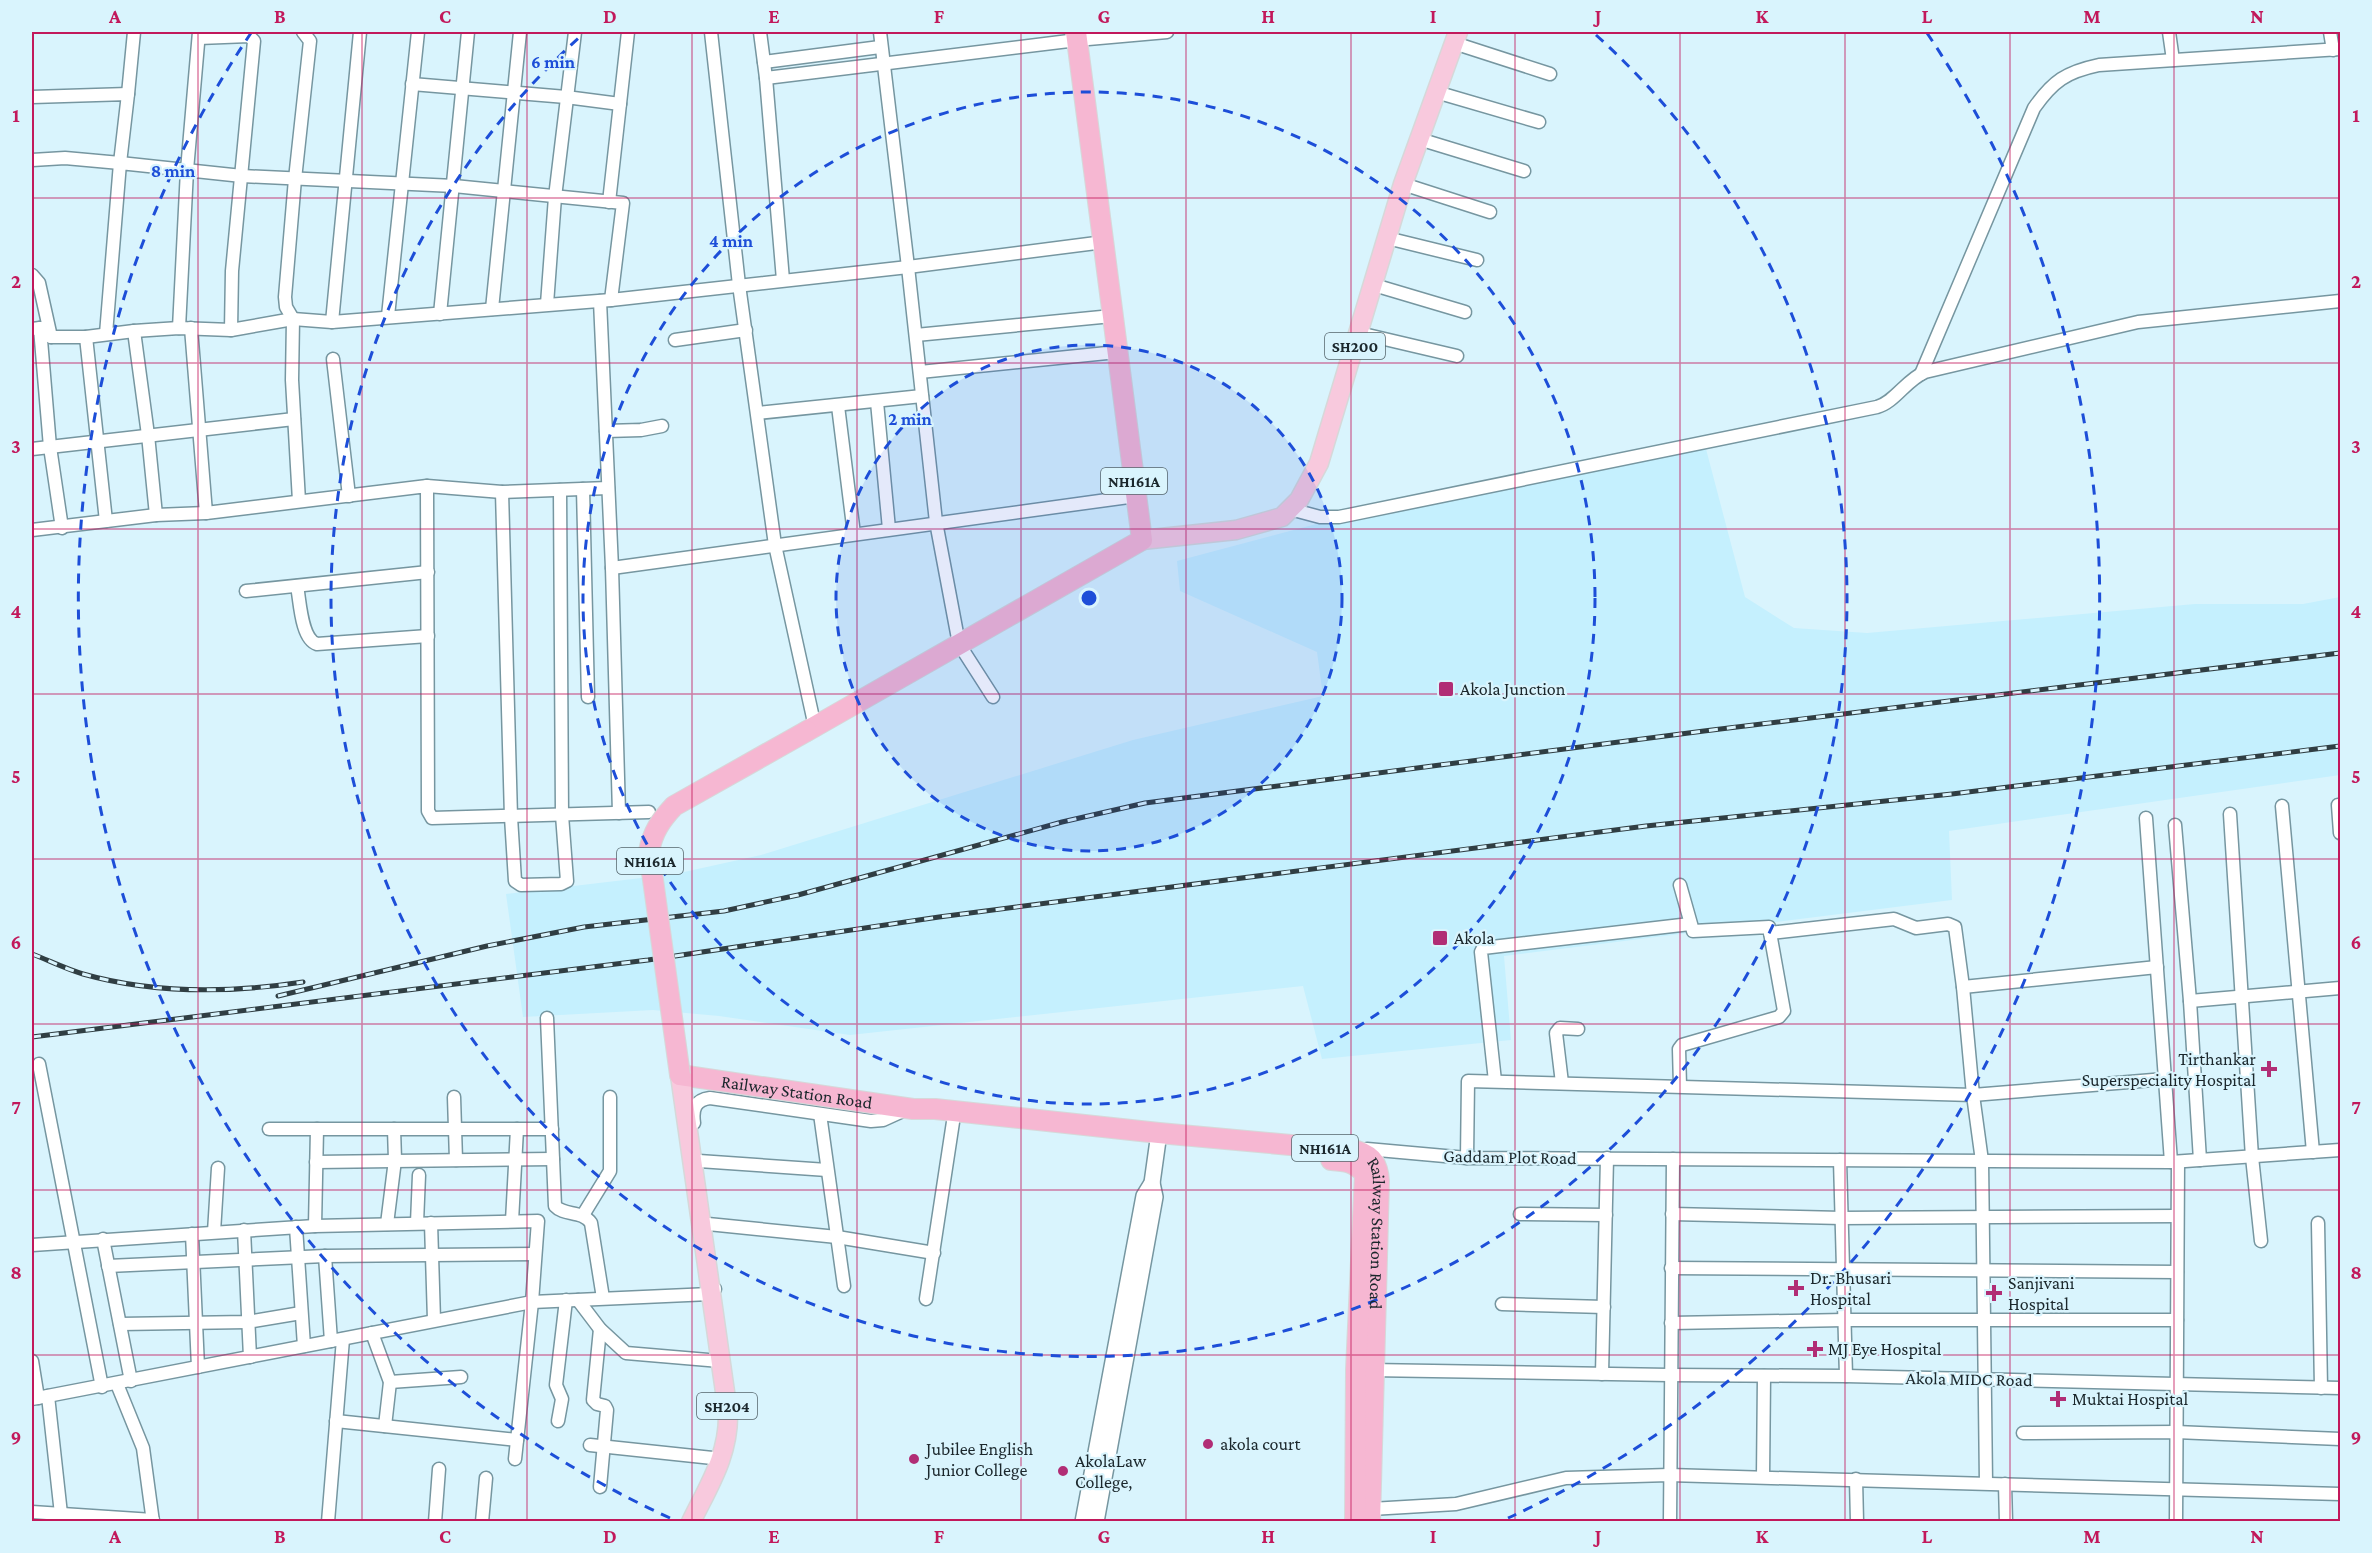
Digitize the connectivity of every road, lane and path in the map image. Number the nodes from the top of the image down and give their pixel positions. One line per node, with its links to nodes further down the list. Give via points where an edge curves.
1 (135, 32): 29 (street)
2 (303, 32): 40 (street, via 310,41)
3 (360, 32): 41 (street)
4 (418, 32): 25 (street)
5 (468, 32): 26 (street)
6 (520, 32): 28 (street)
7 (575, 32): 31 (street)
8 (628, 32): 32 (street)
9 (711, 32): 55 (street)
10 (760, 32): 21 (street)
11 (880, 32): 18 (street)
12 (1167, 32): 16 (street)
13 (2169, 32): 20 (street)
14 (2330, 32): 19 (street)
15 (199, 34): 37 (street); 39 (street, via 249,36 254,41)
16 (1077, 36): 22 (street); 50 (highway, NH161A)
17 (1456, 37): 23 (street); 27 (main road, SH200)
18 (880, 47): 21 (street); 22 (street)
19 (2337, 50): 20 (street)
20 (2173, 60): 82 (street, via 2079,69 2047,89 2034,108)
21 (764, 62): 24 (street)
22 (882, 63): 24 (street); 52 (street)
23 (1550, 74)
24 (766, 78): 54 (street)
25 (412, 84): 26 (street); 42 (street)
26 (462, 89): 28 (street); 44 (street)
27 (1436, 92): 33 (street); 34 (main road, SH200)
28 (514, 93): 31 (street); 45 (street)
29 (128, 94): 30 (street); 36 (street)
30 (32, 97)
31 (566, 97): 32 (street); 46 (street)
32 (620, 104): 47 (street)
33 (1539, 122)
34 (1419, 139): 38 (street); 43 (main road, SH200)
35 (32, 160): 36 (street, via 65,158)
36 (120, 163): 37 (street); 73 (street)
37 (187, 170): 39 (street); 68 (street)
38 (1524, 171)
39 (242, 176): 40 (street); 70 (street, via 232,271)
40 (295, 179): 41 (street); 65 (street, via 285,297)
41 (346, 182): 42 (street); 66 (street)
42 (401, 183): 44 (street); 63 (street)
43 (1403, 184): 48 (street); 49 (main road, SH200)
44 (454, 186): 45 (street); 62 (street)
45 (505, 192): 46 (street); 60 (street)
46 (555, 197): 47 (street); 59 (street)
47 (609, 202): 57 (street, via 623,204)
48 (1490, 212)
49 (1388, 238): 51 (street); 56 (main road, SH200)
50 (1104, 242): 52 (street); 64 (highway, NH161A)
51 (1477, 260)
52 (908, 267): 54 (street); 74 (street)
53 (32, 275): 75 (street, via 39,283)
54 (783, 280): 55 (street)
55 (739, 285): 57 (street); 71 (street)
56 (1374, 285): 61 (street); 72 (main road, SH200)
57 (606, 301): 59 (street); 90 (street)
58 (2340, 301): 82 (street, via 2138,322)
59 (547, 304): 60 (street)
60 (492, 309): 62 (street)
61 (1465, 312)
62 (440, 314): 63 (street)
63 (388, 316): 66 (street)
64 (1112, 316): 74 (street); 78 (highway, NH161A)
65 (293, 319): 66 (street); 70 (street); 87 (street)
66 (332, 322)
67 (36, 328): 75 (street); 93 (street)
68 (185, 328): 69 (street); 70 (street); 89 (street)
69 (134, 330): 73 (street); 91 (street)
70 (231, 330)
71 (746, 330): 77 (street); 86 (street)
72 (1359, 333): 79 (street); 103 (main road, SH200, via 1319,463)
73 (106, 334): 76 (street)
74 (916, 335): 81 (street)
75 (51, 337): 76 (street)
76 (86, 337): 92 (street)
77 (675, 340)
78 (1117, 352): 81 (street); 101 (highway, NH161A)
79 (1457, 356)
80 (333, 359): 100 (street)
81 (920, 372): 83 (street)
82 (1921, 374): 103 (street, via 1877,407 1339,517)
83 (922, 396): 84 (street); 107 (street)
84 (877, 402): 85 (street); 109 (street)
85 (838, 406): 86 (street); 111 (street)
86 (758, 413): 113 (street)
87 (294, 419): 89 (street); 102 (street)
88 (662, 426): 90 (street)
89 (199, 428): 91 (street); 104 (street)
90 (606, 431): 96 (street)
91 (148, 435): 92 (street); 105 (street)
92 (97, 440): 93 (street); 106 (street)
93 (50, 447): 94 (street); 108 (street)
94 (32, 449)
95 (427, 486): 99 (street); 100 (street); 115 (street)
96 (608, 488): 97 (street); 114 (street)
97 (584, 489): 98 (street); 120 (street)
98 (560, 490): 99 (street); 128 (street)
99 (502, 492): 129 (street)
100 (349, 496): 102 (street)
101 (1136, 496): 107 (street); 112 (highway, NH161A)
102 (298, 501): 104 (street)
103 (1290, 510): 112 (main road, via 1282,517 1236,530)
104 (206, 513): 105 (street)
105 (156, 515): 106 (street)
106 (106, 521): 108 (street)
107 (936, 522): 109 (street); 119 (street)
108 (62, 528): 110 (street)
109 (889, 529): 111 (street)
110 (32, 530)
111 (854, 534): 113 (street)
112 (1142, 540): 119 (highway, NH161A)
113 (775, 544): 114 (street); 122 (street)
114 (612, 568): 126 (street)
115 (428, 572): 116 (street); 118 (street)
116 (297, 586): 117 (street); 118 (street, via 306,636 317,644)
117 (246, 591)
118 (428, 636): 129 (street, via 429,815 436,819)
119 (959, 644): 121 (street); 122 (highway, NH161A)
120 (588, 697)
121 (993, 697)
122 (811, 729): 145 (highway, NH161A, bridge, via 674,807 652,836 649,851)
123 (2338, 805): 132 (street)
124 (2282, 806): 139 (street)
125 (649, 812): 126 (street)
126 (619, 813): 128 (street)
127 (2230, 814): 140 (street)
128 (562, 815): 129 (street); 129 (street, via 567,881 561,884 516,883)
129 (511, 817)
130 (2146, 818): 136 (street)
131 (2175, 825): 141 (street)
132 (2340, 833)
133 (1680, 885): 134 (street)
134 (1690, 924): 135 (street, via 1695,932 1767,925); 147 (street, via 1483,948)
135 (1770, 933): 137 (street, via 1894,919 1916,928 1952,924 1957,932); 149 (street, via 1783,1013 1682,1045)
136 (2157, 967): 137 (street); 146 (street)
137 (1963, 987): 150 (street)
138 (2340, 988): 139 (street)
139 (2299, 993): 140 (street); 164 (street)
140 (2241, 997): 141 (street); 165 (street)
141 (2190, 1001): 175 (street)
142 (547, 1018): 161 (street)
143 (1578, 1029): 148 (street, via 1560,1029 1556,1033)
144 (39, 1064): 205 (street)
145 (680, 1075): 153 (highway, Railway Station Road / NH161A); 221 (main road, SH204)
146 (2165, 1079): 150 (street); 179 (street)
147 (1495, 1082): 148 (street); 166 (street, via 1468,1081)
148 (1562, 1083): 149 (street)
149 (1680, 1086): 150 (street)
150 (1973, 1095): 177 (street)
151 (454, 1097): 159 (street)
152 (610, 1097): 186 (street, via 610,1171)
153 (910, 1109): 154 (street, via 877,1121); 155 (highway, Railway Station Road / NH161A, via 933,1120); 162 (highway, Railway Station Road / NH161A)
154 (820, 1114): 176 (street, via 704,1099 693,1110); 181 (street)
155 (953, 1122): 162 (highway, Railway Station Road / NH161A); 208 (street)
156 (269, 1129): 157 (street)
157 (317, 1129): 158 (street); 178 (street)
158 (394, 1129): 159 (street); 171 (street)
159 (456, 1129): 160 (street); 172 (street)
160 (517, 1129): 161 (street); 168 (street)
161 (552, 1129): 169 (street)
162 (1158, 1138): 173 (highway, Railway Station Road / NH161A, via 1357,1151); 239 (street, via 1152,1183 1144,1196)
163 (2340, 1150): 164 (street)
164 (2313, 1152): 165 (street)
165 (2252, 1156): 175 (street); 206 (street)
166 (1467, 1158): 167 (street, Gaddam Plot Road); 173 (street, Gaddam Plot Road, via 1368,1149)
167 (1607, 1158): 170 (street, Gaddam Plot Road); 187 (street)
168 (516, 1159): 169 (street); 172 (street); 191 (street)
169 (553, 1159): 183 (street)
170 (1673, 1159): 174 (street); 185 (street)
171 (395, 1160): 172 (street); 178 (street); 196 (street)
172 (456, 1160)
173 (1362, 1160): 246 (highway, Railway Station Road / NH161A, via 1376,1164 1379,1181)
174 (1840, 1160): 177 (street); 190 (street)
175 (2200, 1160): 179 (street)
176 (699, 1161): 181 (street); 197 (street)
177 (1982, 1161): 179 (street); 188 (street)
178 (316, 1162): 198 (street)
179 (2174, 1162): 189 (street)
180 (218, 1168): 201 (street)
181 (827, 1170): 203 (street)
182 (419, 1175): 193 (street)
183 (556, 1208): 186 (street); 192 (street)
184 (1520, 1214): 187 (street)
185 (1672, 1214): 190 (street); 216 (street)
186 (583, 1215): 222 (street, via 591,1222)
187 (1606, 1215): 227 (street)
188 (1983, 1216): 189 (street); 190 (street); 218 (street)
189 (2178, 1216): 219 (street)
190 (1842, 1218): 217 (street)
191 (512, 1221): 192 (street); 194 (street)
192 (538, 1221): 209 (street)
193 (417, 1223): 194 (street); 196 (street)
194 (431, 1223): 210 (street)
195 (2318, 1223): 258 (street)
196 (387, 1224): 198 (street)
197 (708, 1224): 203 (street); 221 (street, via 715,1287)
198 (315, 1226): 199 (street)
199 (296, 1227): 200 (street); 212 (street)
200 (243, 1230): 201 (street); 213 (street)
201 (214, 1232): 202 (street)
202 (192, 1234): 204 (street); 214 (street)
203 (837, 1237): 208 (street); 220 (street)
204 (103, 1239): 205 (street); 215 (street)
205 (74, 1241): 207 (street); 257 (street)
206 (2261, 1241)
207 (32, 1245)
208 (934, 1253): 223 (street)
209 (535, 1254): 210 (street); 225 (street)
210 (432, 1255): 211 (street); 230 (street)
211 (325, 1256): 212 (street); 240 (street)
212 (297, 1257): 213 (street); 228 (street)
213 (244, 1259): 214 (street); 233 (street)
214 (193, 1262): 215 (street); 234 (street)
215 (108, 1266): 236 (street)
216 (1671, 1268): 217 (street); 235 (street)
217 (1844, 1269): 218 (street); 231 (street)
218 (1984, 1269): 219 (street); 229 (street)
219 (2177, 1272): 232 (street)
220 (844, 1286)
221 (710, 1289): 222 (street); 244 (main road, SH204)
222 (603, 1298): 224 (street)
223 (926, 1299)
224 (572, 1300): 225 (street); 237 (street); 262 (street, via 556,1385 562,1399)
225 (532, 1302): 230 (street); 267 (street)
226 (1502, 1304): 227 (street)
227 (1604, 1307): 247 (street)
228 (301, 1313): 233 (street); 241 (street)
229 (1984, 1319): 231 (street); 232 (street); 252 (street)
230 (434, 1320): 238 (street)
231 (1845, 1320): 235 (street); 250 (street)
232 (2176, 1320): 256 (street)
233 (247, 1322): 234 (street); 242 (street)
234 (195, 1323): 236 (street); 245 (street)
235 (1671, 1323): 248 (street)
236 (120, 1324): 253 (street)
237 (600, 1329): 244 (street, via 632,1355); 268 (street, via 593,1400 607,1410)
238 (372, 1333): 240 (street); 254 (street)
239 (1123, 1337): 289 (street); 290 (street)
240 (337, 1340): 241 (street); 261 (street)
241 (304, 1346): 242 (street)
242 (250, 1357): 245 (street)
243 (32, 1361): 260 (street)
244 (720, 1361): 270 (main road, SH204, via 729,1433)
245 (198, 1367): 253 (street)
246 (1365, 1370): 247 (street, Akola MIDC Road); 282 (highway, Railway Station Road / NH161A); 291 (highway, Railway Station Road / NH161A)
247 (1602, 1374): 248 (street, Akola MIDC Road)
248 (1670, 1375): 249 (street, Akola MIDC Road); 272 (street)
249 (1764, 1376): 250 (street, Akola MIDC Road); 273 (street)
250 (1846, 1376): 252 (street, Akola MIDC Road)
251 (461, 1377): 254 (street)
252 (1985, 1379): 256 (street, Akola MIDC Road); 276 (street)
253 (131, 1381): 255 (street)
254 (390, 1382): 263 (street)
255 (117, 1384): 257 (street); 284 (street, via 143,1448)
256 (2176, 1384): 258 (street, Akola MIDC Road); 264 (street)
257 (102, 1387): 260 (street)
258 (2321, 1388): 259 (street, Akola MIDC Road)
259 (2340, 1388)
260 (39, 1398): 283 (street)
261 (336, 1421): 263 (street); 285 (street)
262 (558, 1421)
263 (385, 1426): 267 (street)
264 (2176, 1432): 265 (street); 266 (street); 279 (street)
265 (2023, 1433)
266 (2340, 1439)
267 (517, 1440): 269 (street)
268 (596, 1446): 270 (street); 278 (street)
269 (515, 1459)
270 (722, 1459): 288 (main road, SH204)
271 (439, 1469): 286 (street)
272 (1669, 1475): 273 (street); 282 (street, via 1566,1478 1456,1504); 292 (street)
273 (1763, 1477): 275 (street)
274 (486, 1478): 287 (street)
275 (1856, 1479): 276 (street); 293 (street)
276 (1986, 1483): 277 (street)
277 (2006, 1484): 279 (street); 294 (street)
278 (600, 1487)
279 (2176, 1489): 280 (street); 295 (street)
280 (2340, 1494)
281 (33, 1515): 283 (street)
282 (1371, 1515)
283 (66, 1516): 284 (street)
284 (153, 1521)
285 (328, 1521)
286 (435, 1521)
287 (482, 1521)
288 (691, 1521)
289 (1083, 1521)
290 (1096, 1521)
291 (1355, 1521)
292 (1670, 1521)
293 (1857, 1521)
294 (2006, 1521)
295 (2176, 1521)

